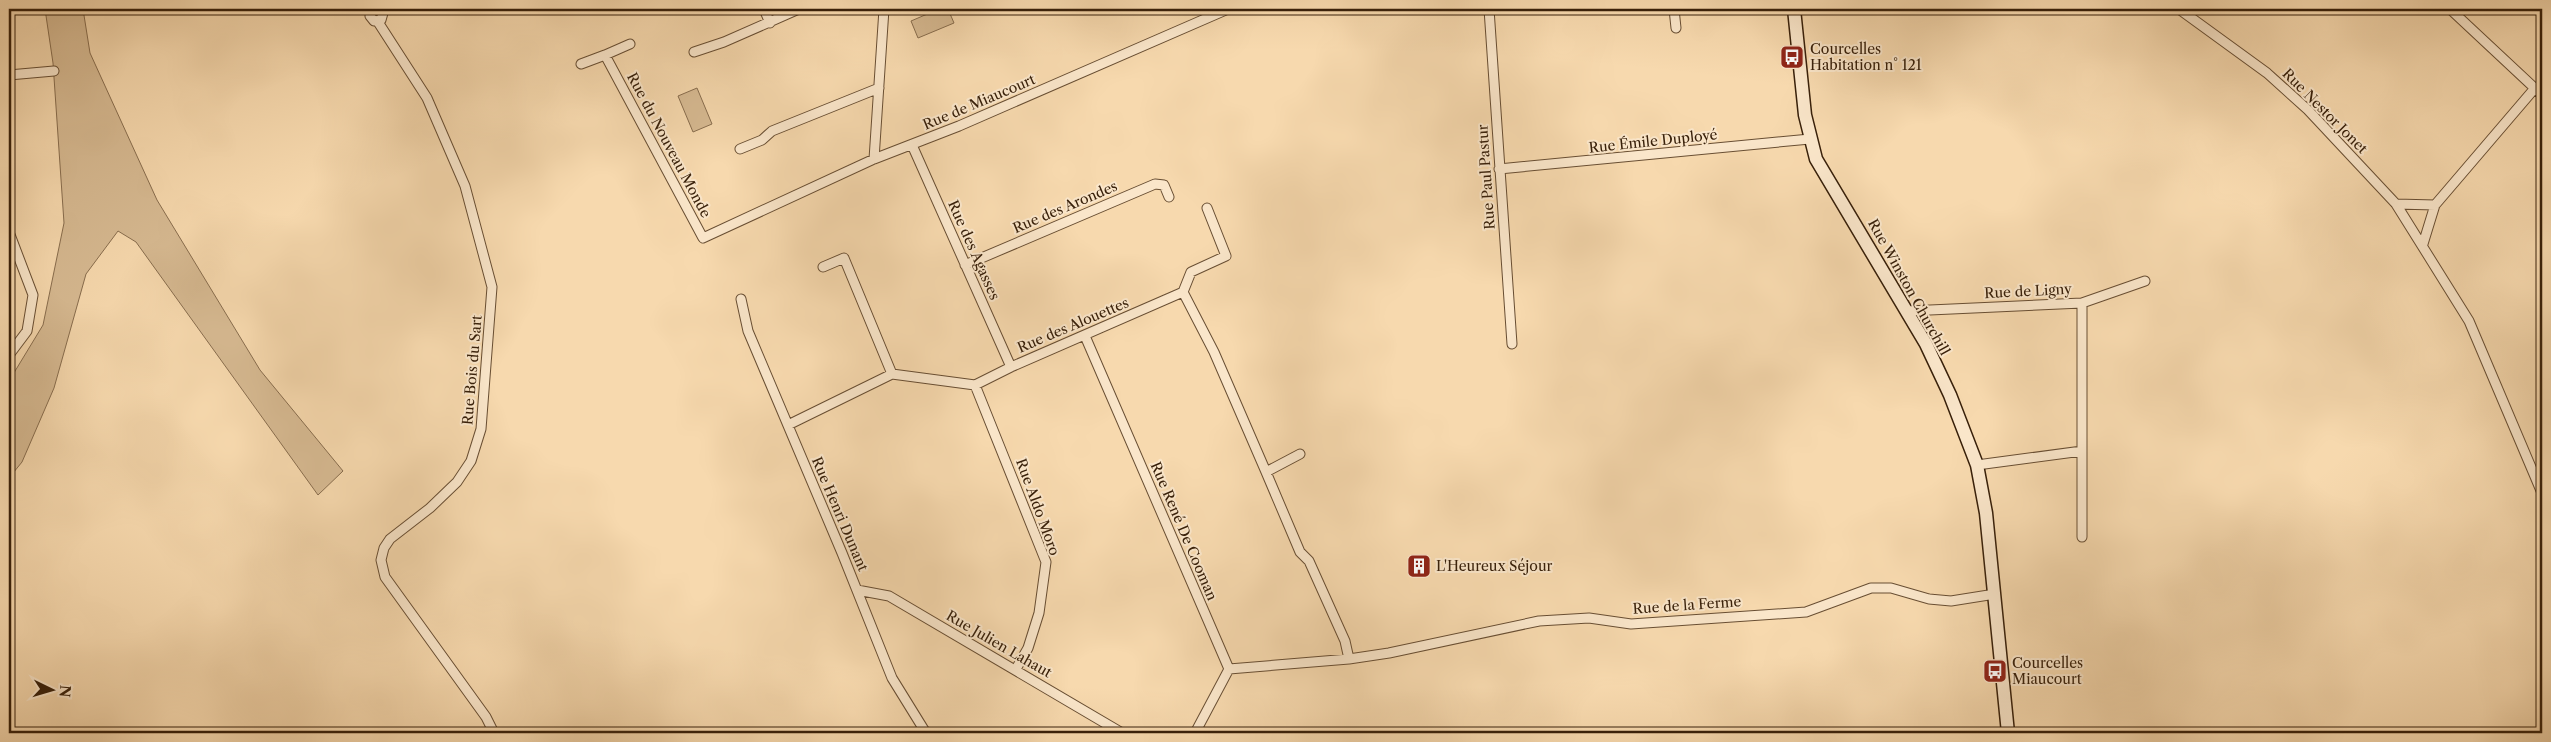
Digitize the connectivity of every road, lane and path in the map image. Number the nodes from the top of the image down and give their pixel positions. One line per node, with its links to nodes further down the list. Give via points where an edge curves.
1 (764, 9): 14 (street)
2 (799, 9): 14 (street)
3 (884, 9): 22 (street)
4 (1228, 9): 12 (street, Rue de Miaucourt)
5 (1489, 9): 29 (street, Rue Paul Pastur)
6 (1674, 9): 15 (street)
7 (1794, 9): 25 (main road, Rue Winston Churchill)
8 (2179, 9): 31 (street, Rue Nestor Jonet, via 2267,73 2308,110)
9 (2450, 9): 23 (street)
10 (369, 10): 13 (street, Rue Bois du Sart, via 372,20)
11 (385, 10): 13 (street)
12 (1207, 13): 26 (street, Rue de Miaucourt)
13 (378, 22): 62 (street, Rue Bois du Sart, via 426,98 465,186 492,287 481,429 471,461 457,482 390,539 381,560 385,577 486,717)
14 (770, 23): 17 (street)
15 (1676, 28)
16 (630, 44): 18 (street)
17 (694, 52)
18 (605, 55): 19 (street); 34 (street, Rue du Nouveau Monde, via 703,238)
19 (581, 64)
20 (54, 71): 21 (street)
21 (9, 75)
22 (879, 88): 27 (street, via 772,132); 28 (street)
23 (2535, 88): 24 (street); 32 (street)
24 (2542, 95)
25 (1810, 139): 29 (street, Rue Émile Duployé); 43 (main road, Rue Winston Churchill, via 1816,158)
26 (912, 144): 28 (street, Rue de Miaucourt); 37 (street, Rue des Agasses)
27 (740, 149)
28 (874, 159): 34 (street, Rue de Miaucourt)
29 (1500, 169): 45 (street, Rue Paul Pastur)
30 (1169, 198): 37 (street, Rue des Arondes, via 1164,185 1155,184)
31 (2396, 204): 32 (street); 36 (street, Rue Nestor Jonet)
32 (2435, 205): 36 (street)
33 (1207, 208): 40 (street, via 1226,256 1190,272)
34 (741, 221)
35 (9, 232): 46 (street, via 33,295 27,331)
36 (2423, 244): 55 (street, Rue Nestor Jonet, via 2469,321)
37 (965, 264): 47 (street, Rue des Agasses)
38 (823, 268): 48 (street, via 844,258)
39 (2145, 281): 42 (street, Rue de Ligny)
40 (1183, 292): 44 (street, Rue des Alouettes); 54 (street, via 1214,352)
41 (741, 299): 50 (street, Rue Henri Dunant, via 748,331)
42 (2082, 303): 43 (street, Rue de Ligny); 51 (street)
43 (1908, 311): 53 (main road, Rue Winston Churchill, via 1950,395)
44 (1085, 336): 47 (street, Rue des Alouettes); 61 (street, Rue René De Cooman)
45 (1512, 344)
46 (9, 355)
47 (1011, 367): 49 (street, Rue des Alouettes)
48 (892, 374): 49 (street); 50 (street)
49 (975, 385): 60 (street, Rue Aldo Moro, via 1046,562 1039,613 1028,648)
50 (788, 425): 57 (street, Rue Henri Dunant)
51 (2082, 451): 53 (street); 56 (street)
52 (1300, 454): 54 (street)
53 (1977, 465): 58 (main road, Rue Winston Churchill)
54 (1266, 472): 59 (street, via 1300,552 1309,561 1345,641)
55 (2542, 493)
56 (2082, 537)
57 (856, 590): 60 (street, Rue Julien Lahaut, via 889,596); 63 (street, Rue Henri Dunant, via 892,678)
58 (1995, 594): 59 (street, Rue de la Ferme, via 1951,601 1929,599 1891,588 1871,588 1806,612 1631,624 1589,618 1539,621); 66 (main road, Rue Winston Churchill)
59 (1349, 659): 61 (street, Rue de la Ferme)
60 (1016, 669): 64 (street, Rue Julien Lahaut)
61 (1229, 669): 65 (street)
62 (494, 733)
63 (926, 733)
64 (1122, 733)
65 (1195, 733)
66 (2008, 733)

